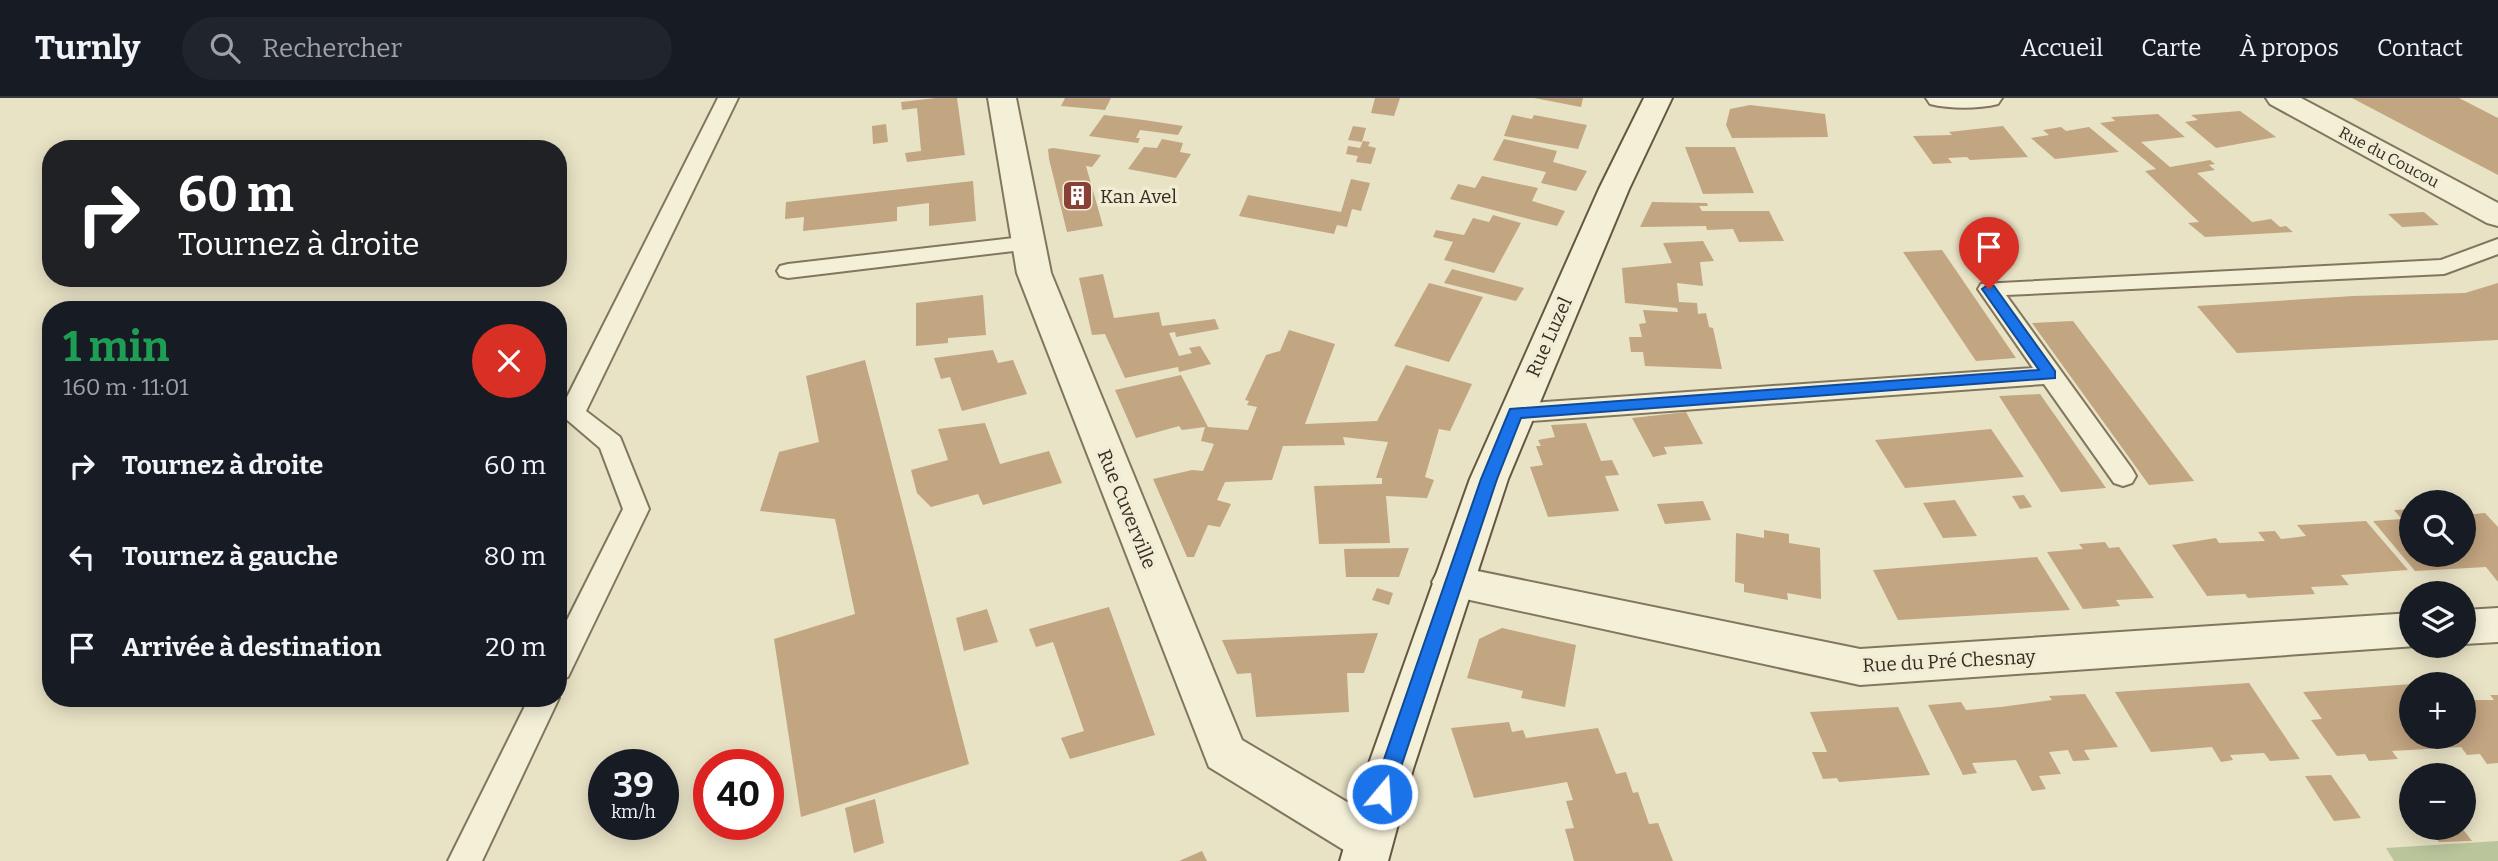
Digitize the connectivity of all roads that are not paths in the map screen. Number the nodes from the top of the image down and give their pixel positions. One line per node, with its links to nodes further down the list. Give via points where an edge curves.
1 (728, 98): 18 (lane, via 572,413 611,443 636,509)
2 (1002, 98): 8 (street, Rue Cuverville)
3 (1658, 98): 12 (street, Rue Luzel)
4 (1940, 98): 5 (street)
5 (1989, 98)
6 (2280, 98): 7 (street, Rue du Coucou)
7 (2498, 216)
8 (1030, 243): 10 (lane); 20 (street, Rue Cuverville, via 1034,273 1224,754)
9 (2498, 246): 11 (lane, via 2444,267 1989,289)
10 (788, 271)
11 (2050, 374): 12 (lane); 13 (lane)
12 (1516, 413): 14 (street, Rue Luzel)
13 (2123, 476)
14 (1453, 582): 17 (street, Rue du Pré Chesnay, via 1860,667); 20 (street, Rue Luzel)
15 (2498, 625): 16 (street)
16 (2476, 626)
17 (2399, 631)
18 (567, 650)
19 (540, 707): 21 (lane)
20 (1366, 851)
21 (465, 861)

